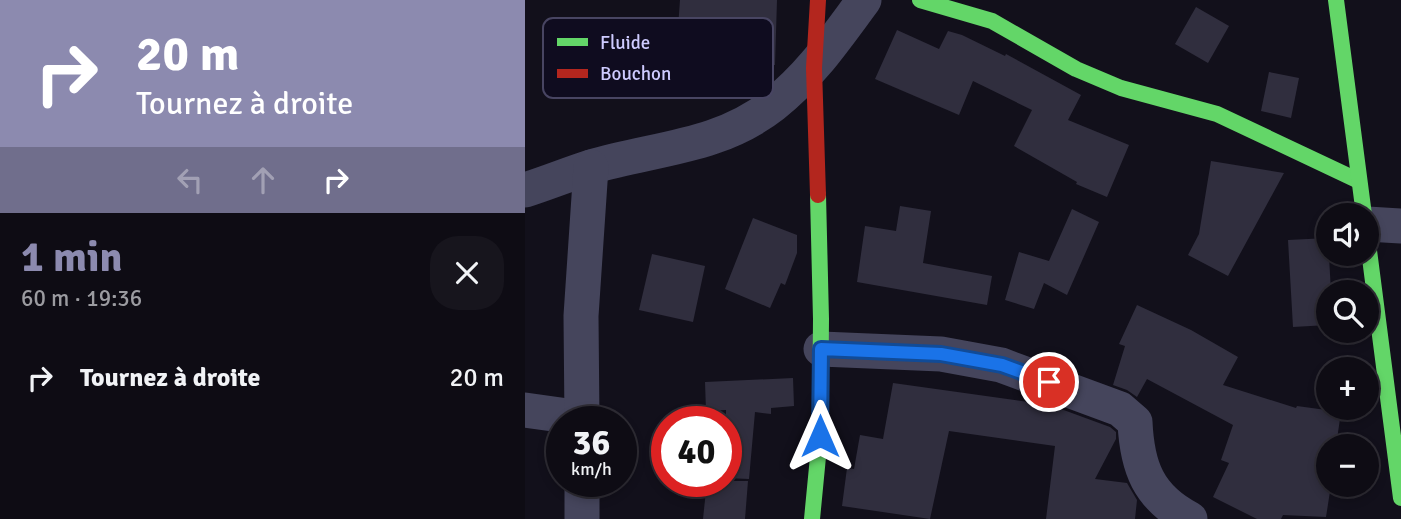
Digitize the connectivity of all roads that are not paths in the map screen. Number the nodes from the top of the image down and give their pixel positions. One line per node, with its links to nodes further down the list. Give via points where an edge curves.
1 (818, 0): 5 (street)
2 (864, 0): 5 (street)
3 (921, 0): 7 (street, via 992,21 1076,69 1121,88 1217,114)
4 (1336, 0): 7 (street)
5 (814, 68): 6 (street, via 770,107 731,131 690,146); 13 (street)
6 (591, 167): 8 (street); 14 (street, via 581,316)
7 (1359, 181): 9 (street)
8 (525, 190)
9 (1362, 203)
10 (1379, 225): 11 (street)
11 (1401, 226)
12 (1371, 266): 18 (street)
13 (821, 349): 20 (street, via 820,436); 21 (street, via 941,354 1002,365 1120,409 1135,422 1137,452 1149,485 1176,512)
14 (582, 406)
15 (525, 410): 16 (street)
16 (546, 414)
17 (582, 497): 19 (street)
18 (1401, 498)
19 (582, 519)
20 (812, 519)
21 (1190, 519)

